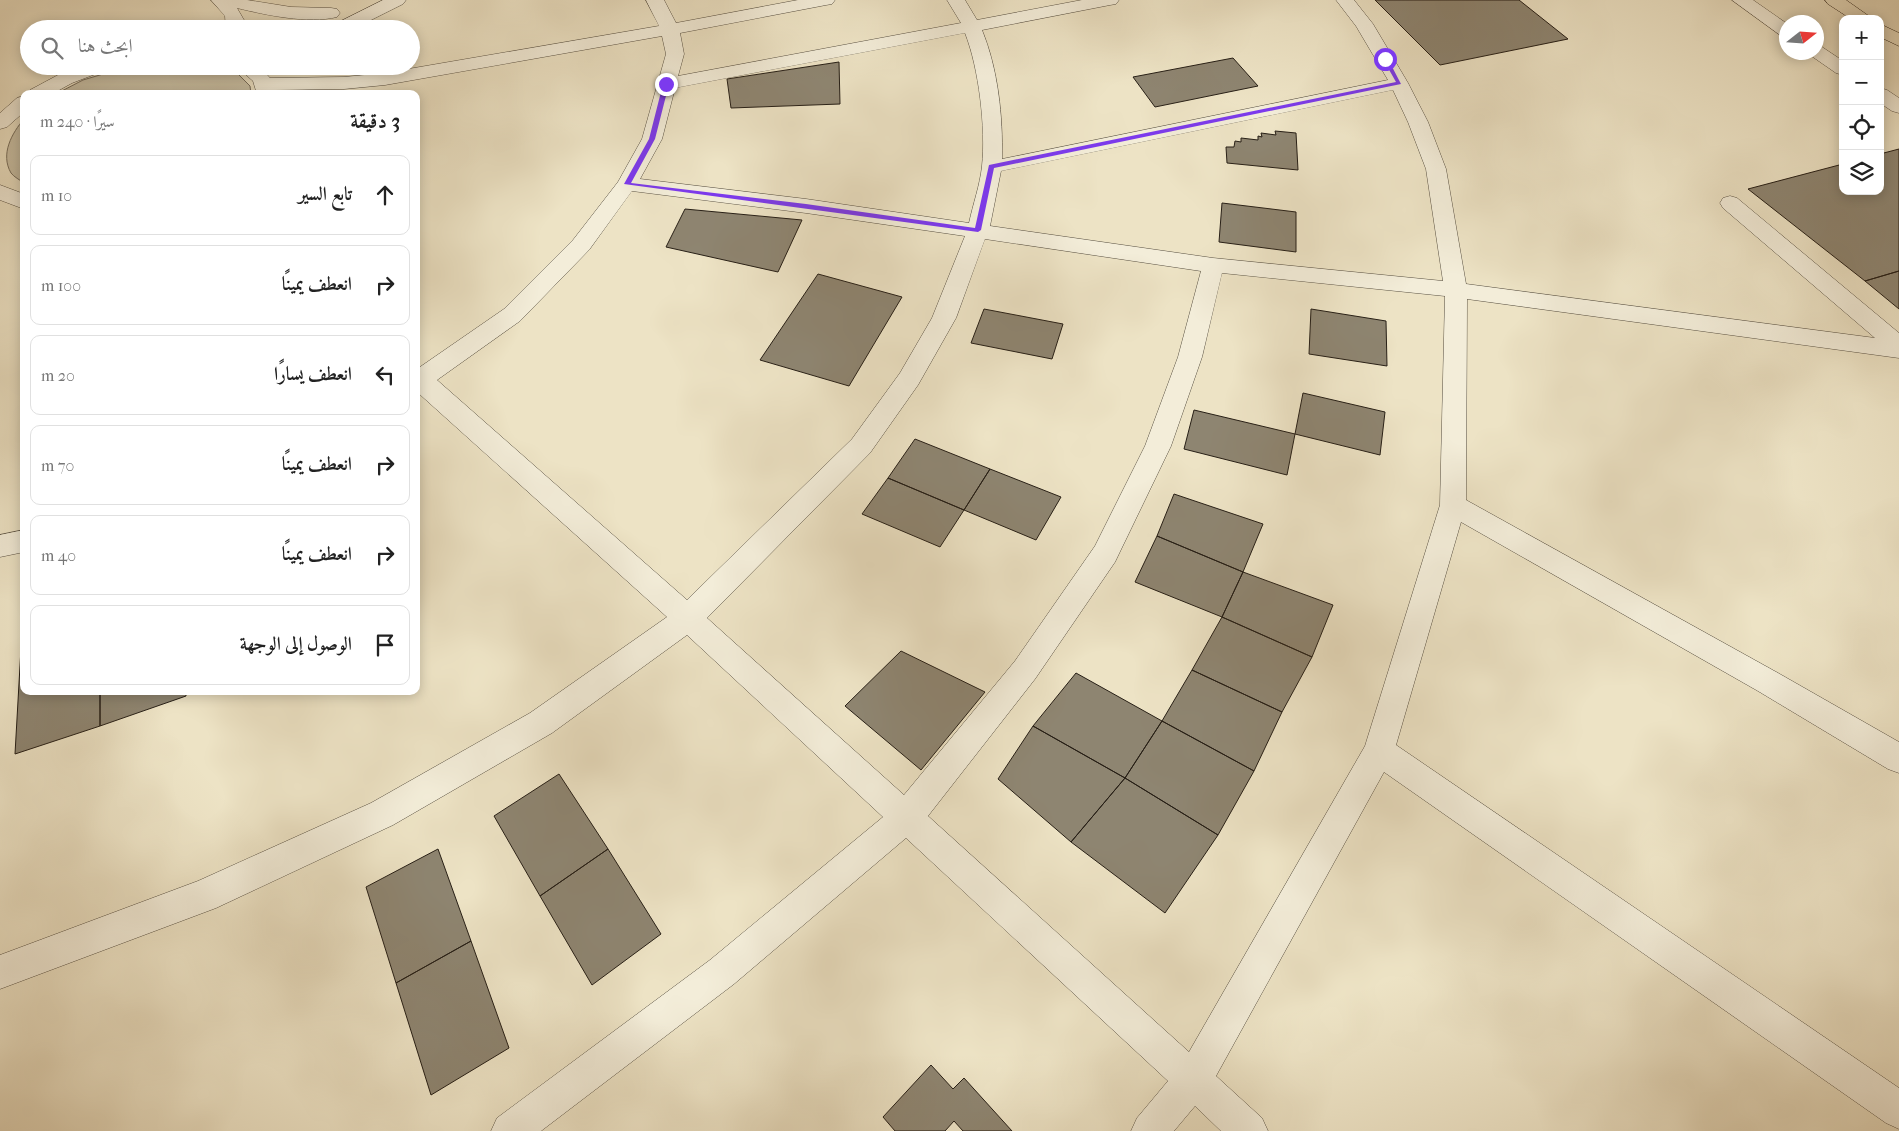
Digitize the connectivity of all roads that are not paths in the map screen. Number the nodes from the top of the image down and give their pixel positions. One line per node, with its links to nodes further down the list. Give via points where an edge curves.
1 (220, 0): 14 (street, via 232,11)
2 (226, 0): 12 (street, via 285,12)
3 (397, 0): 16 (street)
4 (655, 0): 19 (street)
5 (826, 0): 19 (street)
6 (956, 0): 17 (street)
7 (1110, 0): 17 (street)
8 (1345, 0): 29 (street, via 1364,24)
9 (1741, 0): 18 (street)
10 (1834, 0): 13 (main road)
11 (349, 4): 12 (street)
12 (331, 13): 15 (street)
13 (1858, 15)
14 (236, 20)
15 (317, 20)
16 (357, 20)
17 (971, 25): 30 (street); 37 (street, via 980,48 989,100)
18 (1779, 26)
19 (670, 29): 24 (street); 30 (street, via 675,54)
20 (1884, 32): 21 (main road)
21 (1899, 41)
22 (1824, 56): 23 (street)
23 (1839, 66)
24 (420, 73)
25 (75, 75): 31 (street)
26 (408, 75): 28 (street)
27 (258, 76): 28 (street, via 328,84)
28 (385, 79): 32 (street)
29 (1399, 83): 37 (street); 44 (street, via 1436,169)
30 (666, 84): 38 (street, via 652,139)
31 (44, 90)
32 (356, 90)
33 (1884, 97): 35 (street)
34 (20, 106): 36 (street)
35 (1899, 107)
36 (0, 123)
37 (992, 166): 42 (street)
38 (627, 184): 42 (street); 47 (street, via 581,245 512,315)
39 (0, 192): 41 (street)
40 (1730, 203): 45 (street)
41 (14, 204)
42 (978, 230): 43 (street); 52 (street, via 944,318 909,379 861,446)
43 (1213, 265): 44 (street); 55 (street, via 1190,357 1158,446 1104,554 1024,670)
44 (1456, 290): 46 (street); 49 (street)
45 (1899, 346)
46 (1899, 350)
47 (420, 377)
48 (420, 380): 52 (street)
49 (1453, 505): 53 (street); 54 (street)
50 (20, 542): 51 (street)
51 (0, 546)
52 (688, 618): 55 (street); 56 (street, via 541,723 382,814 204,896)
53 (1379, 751): 57 (street); 58 (street)
54 (1899, 759)
55 (907, 817): 57 (street); 59 (street, via 722,972)
56 (0, 972)
57 (1192, 1080): 60 (street); 61 (street)
58 (1899, 1110)
59 (510, 1131)
60 (1150, 1131)
61 (1249, 1131)

